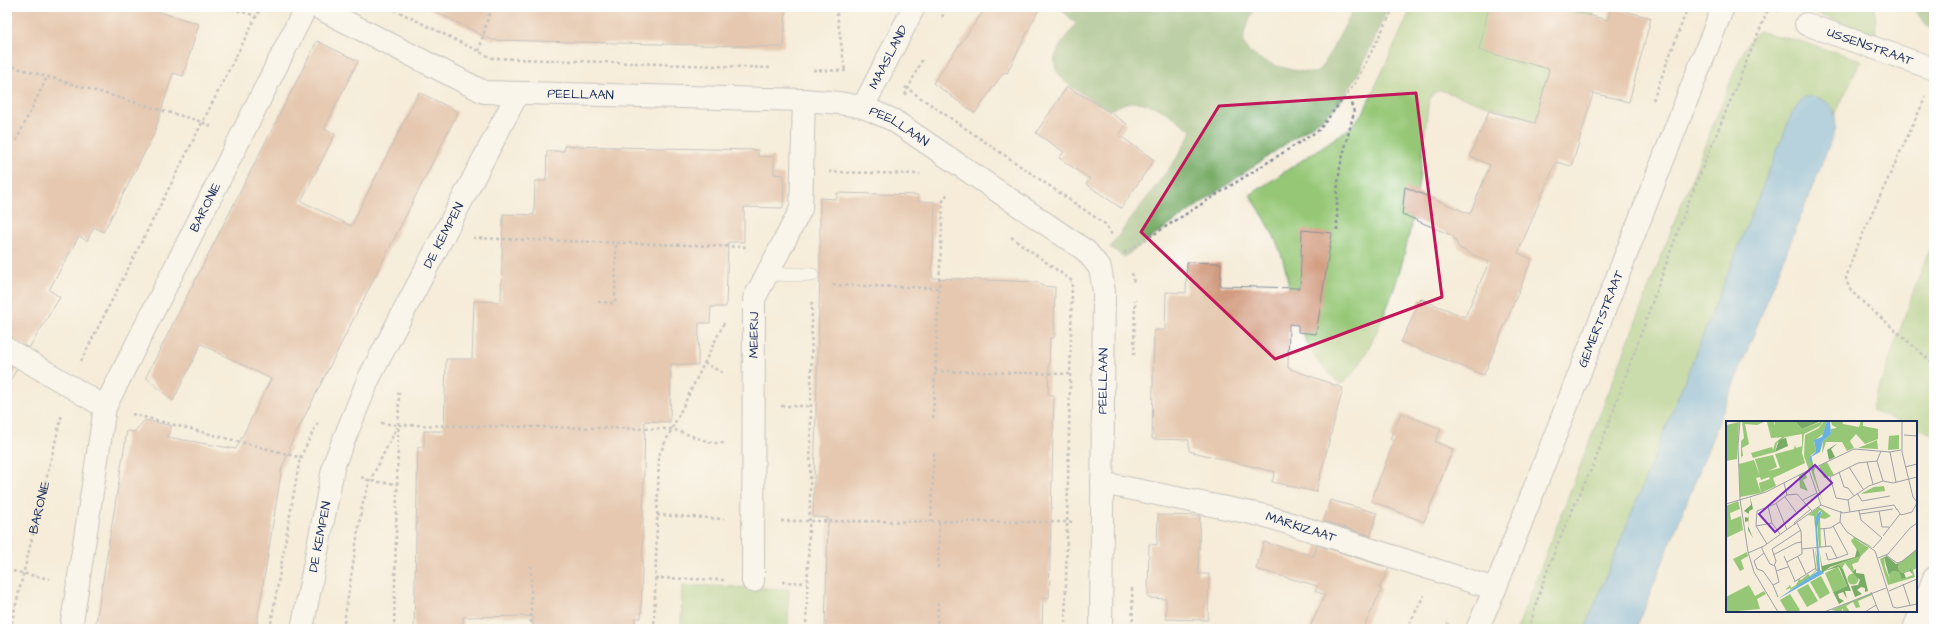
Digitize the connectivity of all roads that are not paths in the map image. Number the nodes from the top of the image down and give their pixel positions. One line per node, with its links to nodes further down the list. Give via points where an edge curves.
1 (306, 7): 13 (street, BARONIE)
2 (317, 7): 7 (street, PEELLAAN, via 484,92)
3 (914, 7): 9 (street, MAASLAND)
4 (1722, 7): 17 (street, GEMERTSTRAAT)
5 (1806, 24): 6 (street, USSENSTRAAT)
6 (1934, 69)
7 (518, 93): 8 (street, PEELLAAN); 19 (street, DE KEMPEN, via 369,378 334,464)
8 (804, 100): 9 (street, PEELLAAN, via 840,102); 10 (street, MEIERIJ, via 801,209)
9 (863, 107): 14 (street, PEELLAAN, via 893,120 1086,251 1100,268 1104,291)
10 (767, 274): 11 (lane); 16 (street, MEIERIJ, via 754,299)
11 (812, 280)
12 (7, 349): 13 (street)
13 (105, 407): 18 (street, BARONIE)
14 (1102, 483): 17 (street, MARKIZAAT, via 1266,516); 20 (street, PEELLAAN)
15 (1934, 578): 22 (street)
16 (753, 581)
17 (1496, 589): 21 (street, GEMERTSTRAAT)
18 (71, 629)
19 (302, 629)
20 (1101, 629)
21 (1477, 629)
22 (1914, 629)

